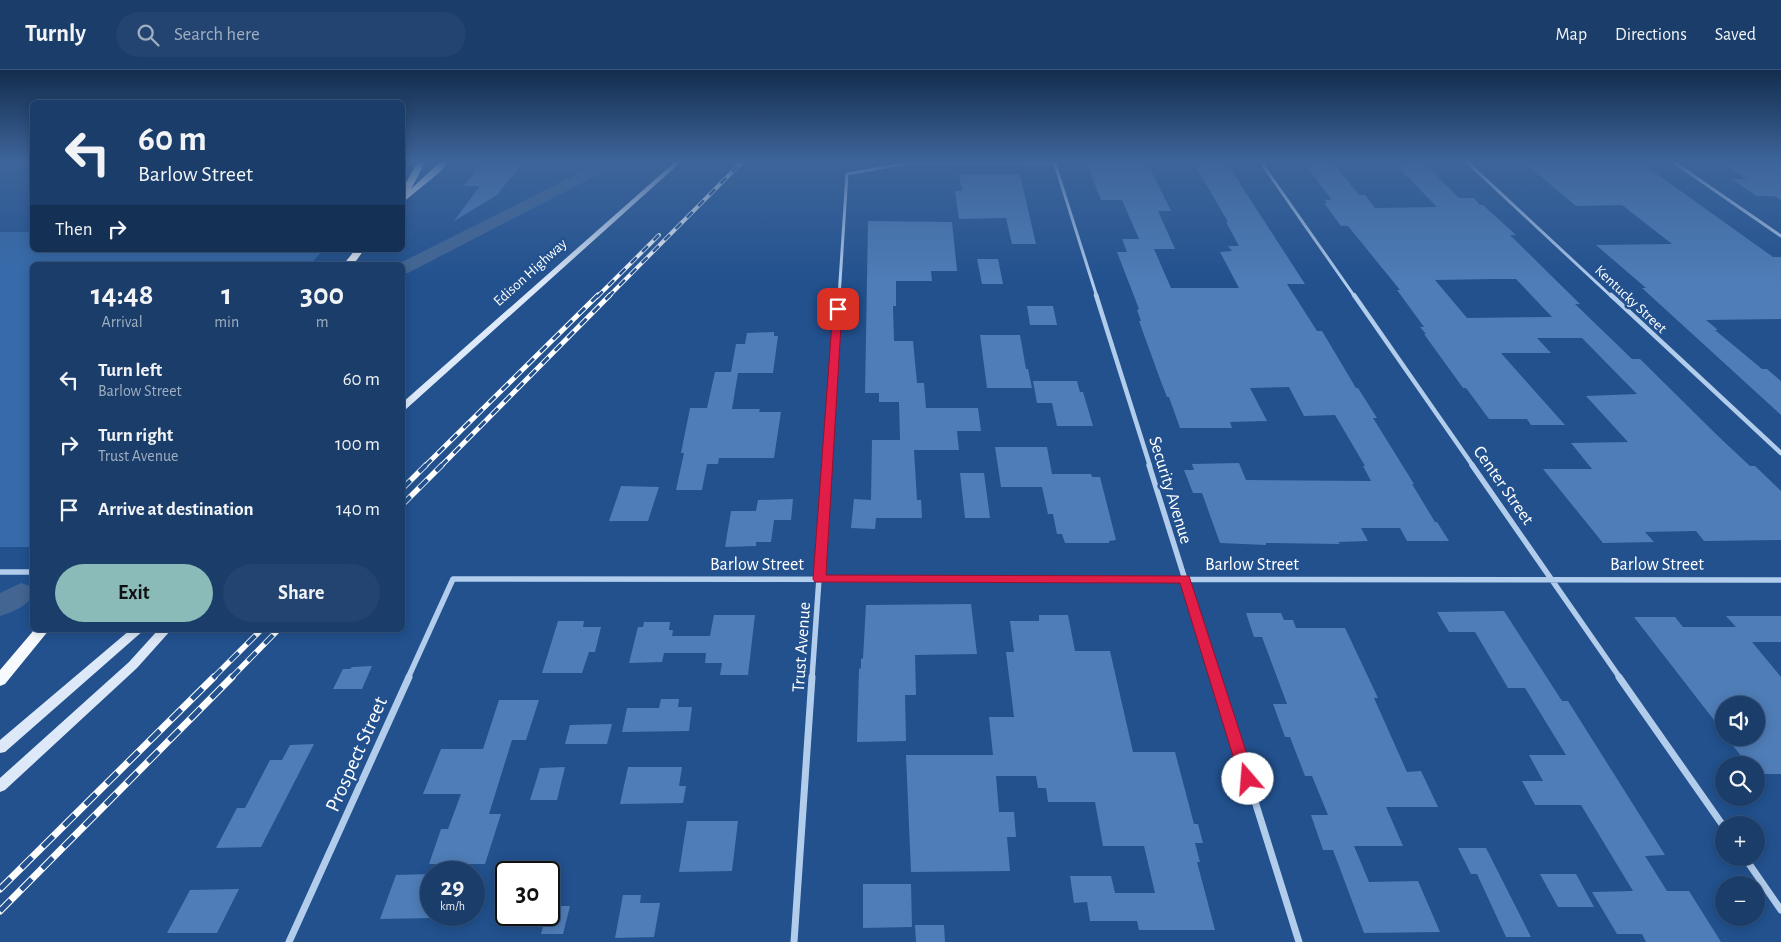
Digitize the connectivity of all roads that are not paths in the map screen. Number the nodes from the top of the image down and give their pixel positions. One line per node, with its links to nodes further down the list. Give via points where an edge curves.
1 (633, 202): 10 (main road, Edison Highway)
2 (845, 202): 15 (street, Trust Avenue)
3 (1066, 202): 16 (street, Security Avenue)
4 (1288, 202): 17 (street, Center Street)
5 (1510, 202): 11 (street, Kentucky Street)
6 (1731, 202): 7 (street)
7 (1781, 236)
8 (358, 252): 9 (main road)
9 (350, 262)
10 (405, 405)
11 (1781, 453)
12 (0, 572): 13 (street)
13 (30, 572)
14 (453, 579): 15 (street, Barlow Street); 28 (street, Prospect Street)
15 (819, 579): 16 (street, Barlow Street); 29 (street, Trust Avenue)
16 (1185, 579): 17 (street, Barlow Street); 30 (street, Security Avenue)
17 (1551, 579): 18 (street, Barlow Street); 25 (street, Center Street)
18 (1781, 580)
19 (40, 632): 22 (main road)
20 (136, 632): 23 (main road)
21 (163, 632): 24 (main road, via 133,665)
22 (0, 680)
23 (0, 748)
24 (0, 786)
25 (1716, 816)
26 (1751, 866): 27 (street)
27 (1781, 910)
28 (289, 942)
29 (794, 942)
30 (1299, 942)

